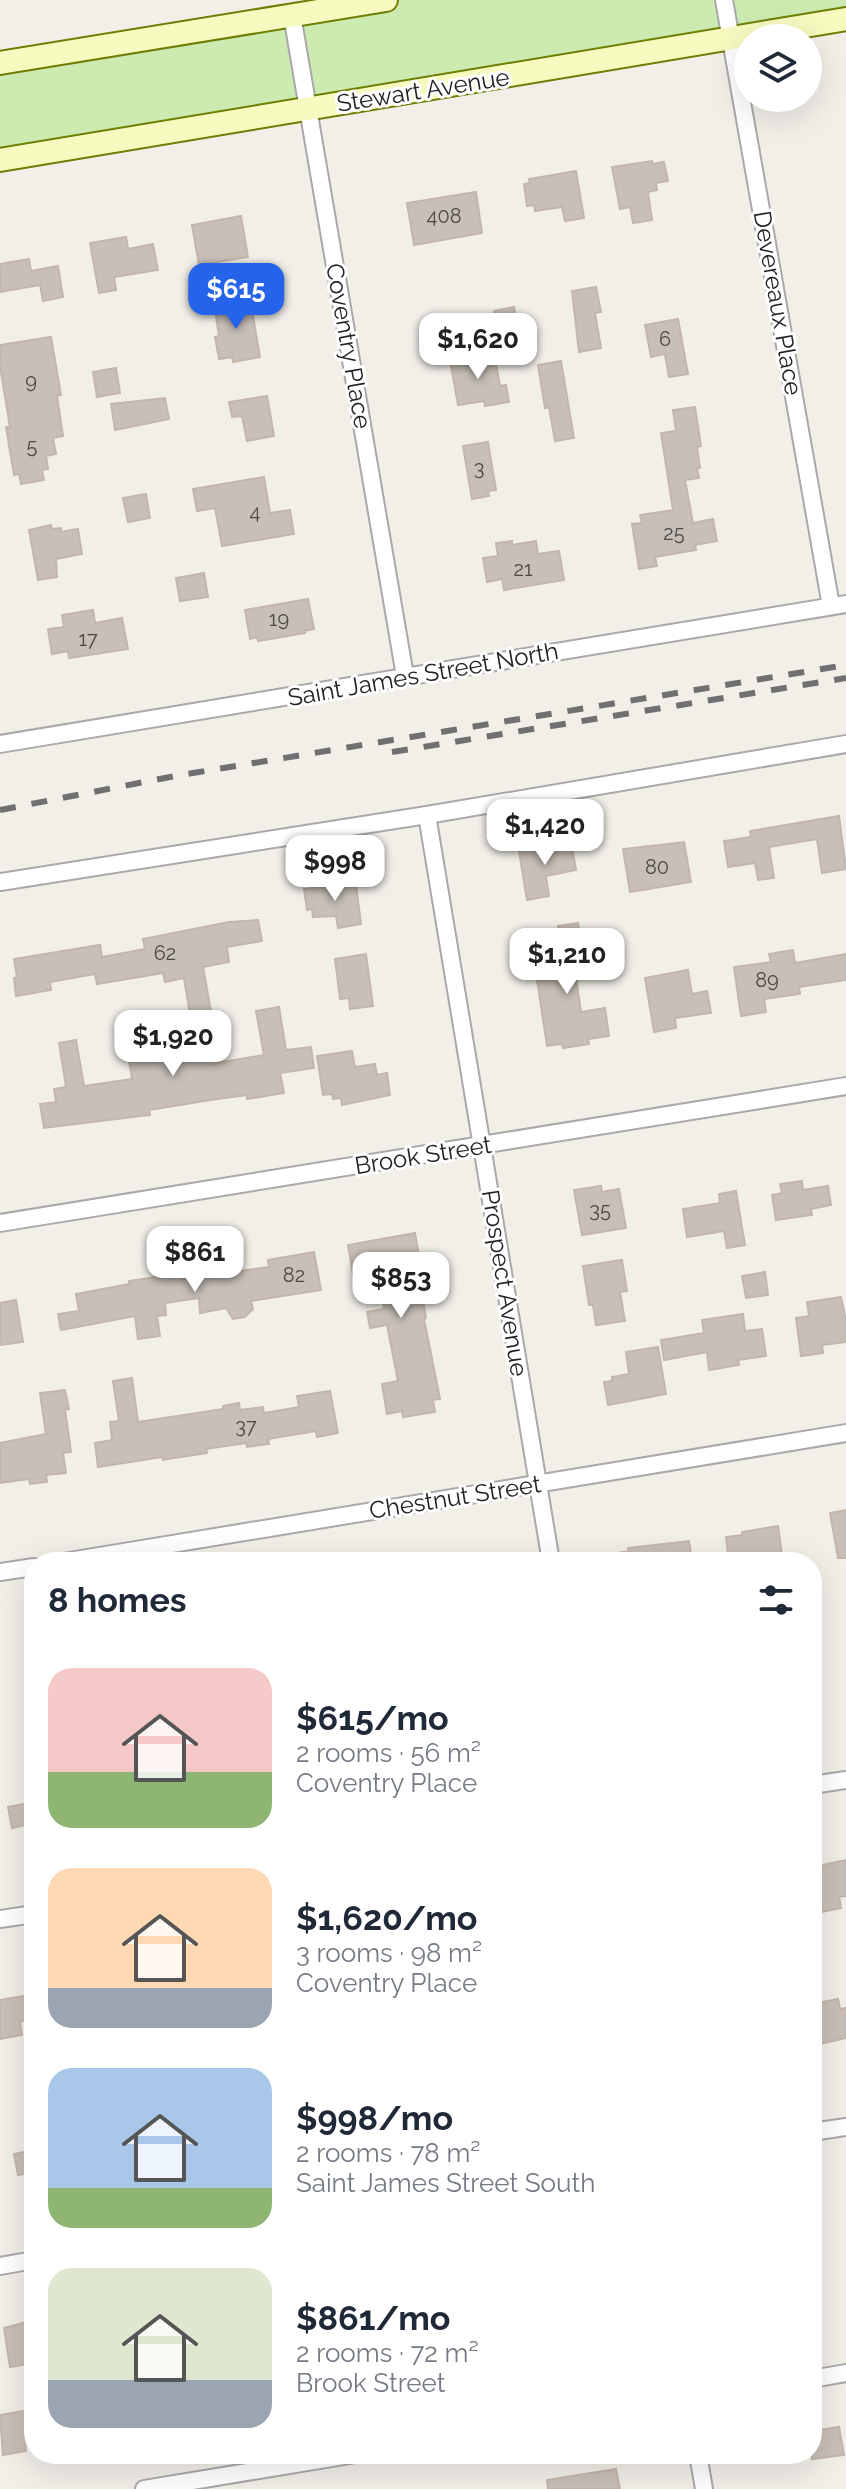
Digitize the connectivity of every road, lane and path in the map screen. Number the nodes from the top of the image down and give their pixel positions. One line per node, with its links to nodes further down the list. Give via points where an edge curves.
1 (386, 0): 3 (main road)
2 (724, 0): 5 (street, Devereaux Place)
3 (292, 15): 6 (main road); 7 (street, Coventry Place)
4 (846, 19): 5 (main road, Stewart Avenue)
5 (731, 38): 7 (main road, Stewart Avenue); 9 (street, Devereaux Place)
6 (0, 63)
7 (308, 109): 8 (main road, Stewart Avenue); 10 (street, Coventry Place)
8 (0, 160)
9 (838, 605): 10 (street, Saint James Street North)
10 (405, 676): 11 (street, Saint James Street North)
11 (0, 744)
12 (846, 744): 13 (street)
13 (427, 815): 14 (street); 16 (street, Prospect Avenue)
14 (0, 882)
15 (846, 1086): 16 (street, Brook Street)
16 (483, 1146): 17 (street, Brook Street); 19 (street, Prospect Avenue)
17 (0, 1223)
18 (846, 1433): 19 (street, Chestnut Street)
19 (538, 1484): 20 (street, Chestnut Street); 21 (street, Prospect Avenue)
20 (124, 1552)
21 (549, 1552)
22 (24, 1568): 23 (street)
23 (0, 1572)
24 (846, 1780): 25 (street)
25 (822, 1784)
26 (24, 1915): 27 (street)
27 (0, 1919)
28 (846, 2127): 29 (street)
29 (822, 2131)
30 (24, 2262): 31 (street)
31 (0, 2266)
32 (846, 2373): 33 (street)
33 (822, 2377)
34 (295, 2464): 36 (street)
35 (700, 2464): 37 (street)
36 (144, 2489)
37 (704, 2489)

